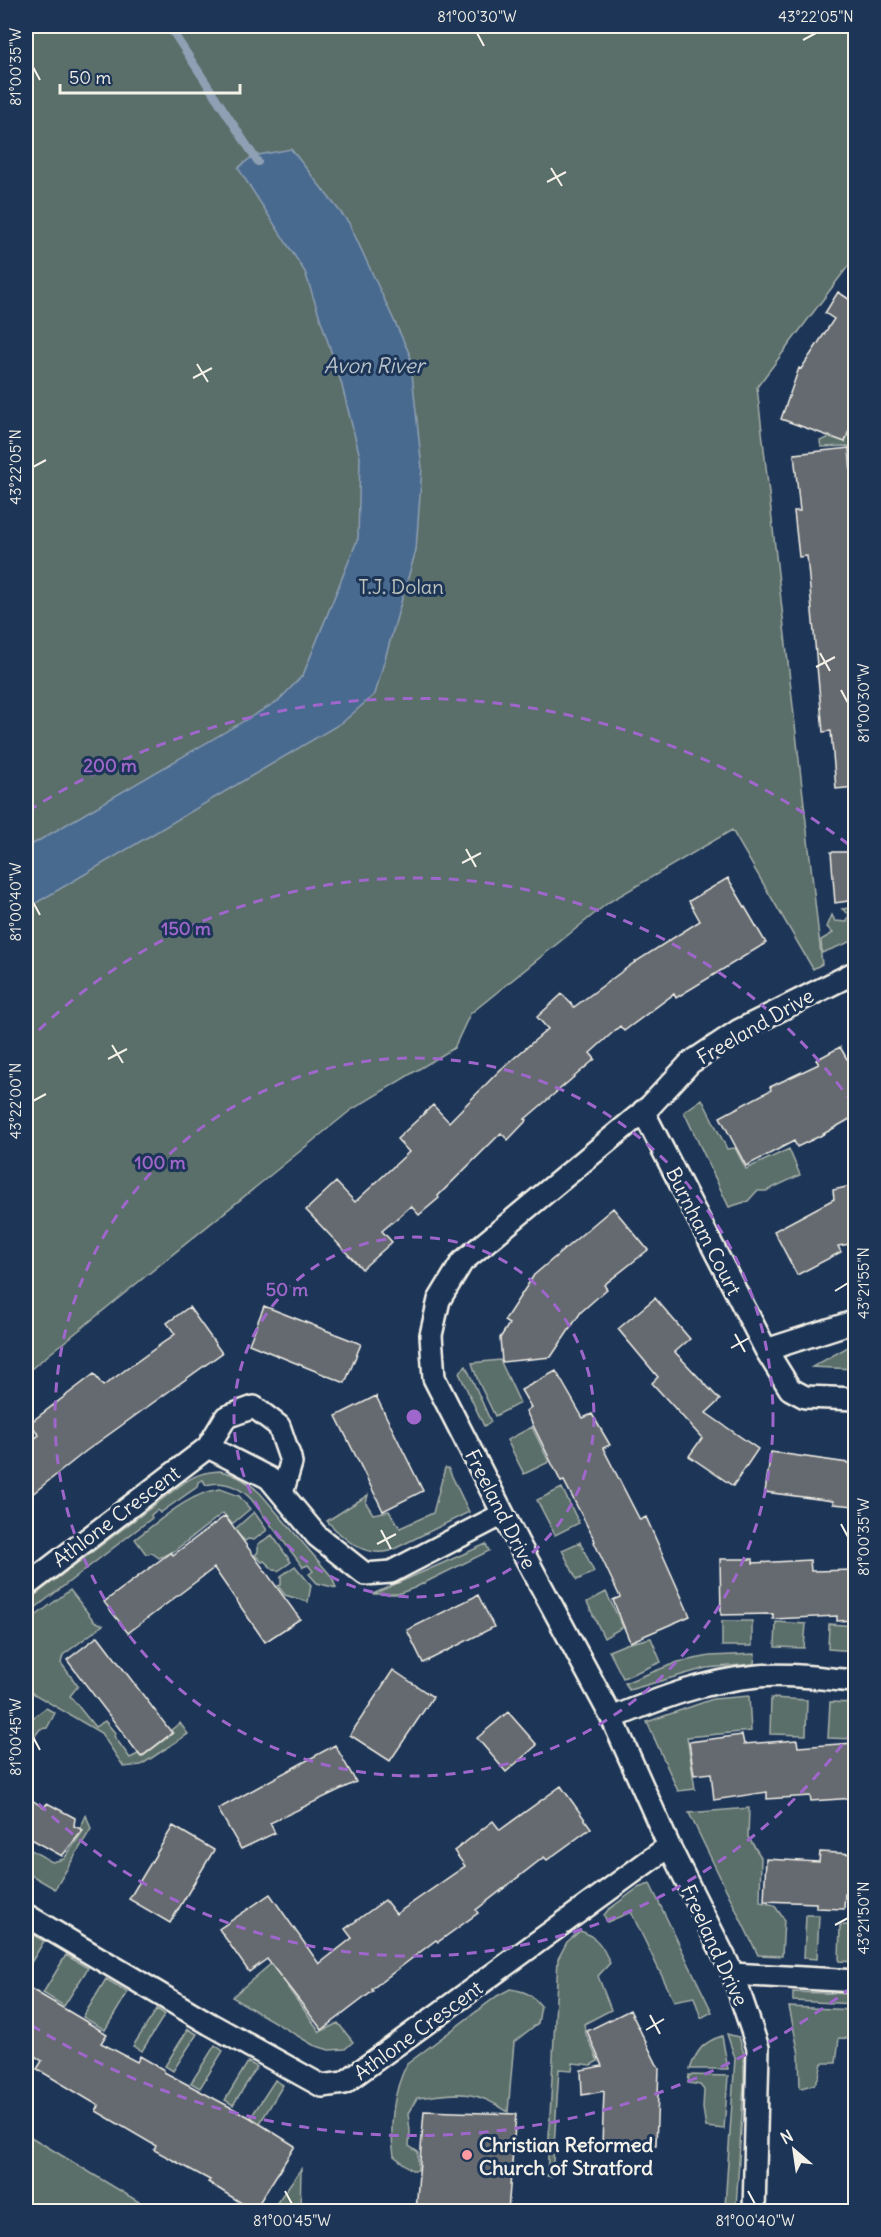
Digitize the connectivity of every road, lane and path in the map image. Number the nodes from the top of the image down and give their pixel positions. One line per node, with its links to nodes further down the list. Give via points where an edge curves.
1 (855, 972): 2 (street, Freeland Drive, via 738,1031 690,1063)
2 (643, 1112): 4 (street, Burnham Court); 8 (street, Freeland Drive, via 462,1262 439,1300 431,1335 434,1378)
3 (855, 1321): 4 (street)
4 (766, 1350): 5 (street, Burnham Court, via 790,1389 805,1397)
5 (855, 1399)
6 (208, 1447): 7 (street, via 269,1478); 7 (street, Athlone Crescent, via 226,1417 254,1407 279,1426 290,1458); 9 (street, Athlone Crescent)
7 (282, 1493): 8 (street, via 317,1536 365,1574 391,1572)
8 (503, 1514): 11 (street, Freeland Drive)
9 (26, 1586)
10 (855, 1681): 11 (street, via 758,1676 694,1687)
11 (612, 1718): 12 (street, Freeland Drive)
12 (669, 1846): 13 (street, Athlone Crescent, via 344,2083 322,2086); 14 (street, Freeland Drive)
13 (26, 1915)
14 (733, 1974): 15 (street); 16 (street, Freeland Drive, via 758,2048)
15 (855, 1981)
16 (754, 2211)

